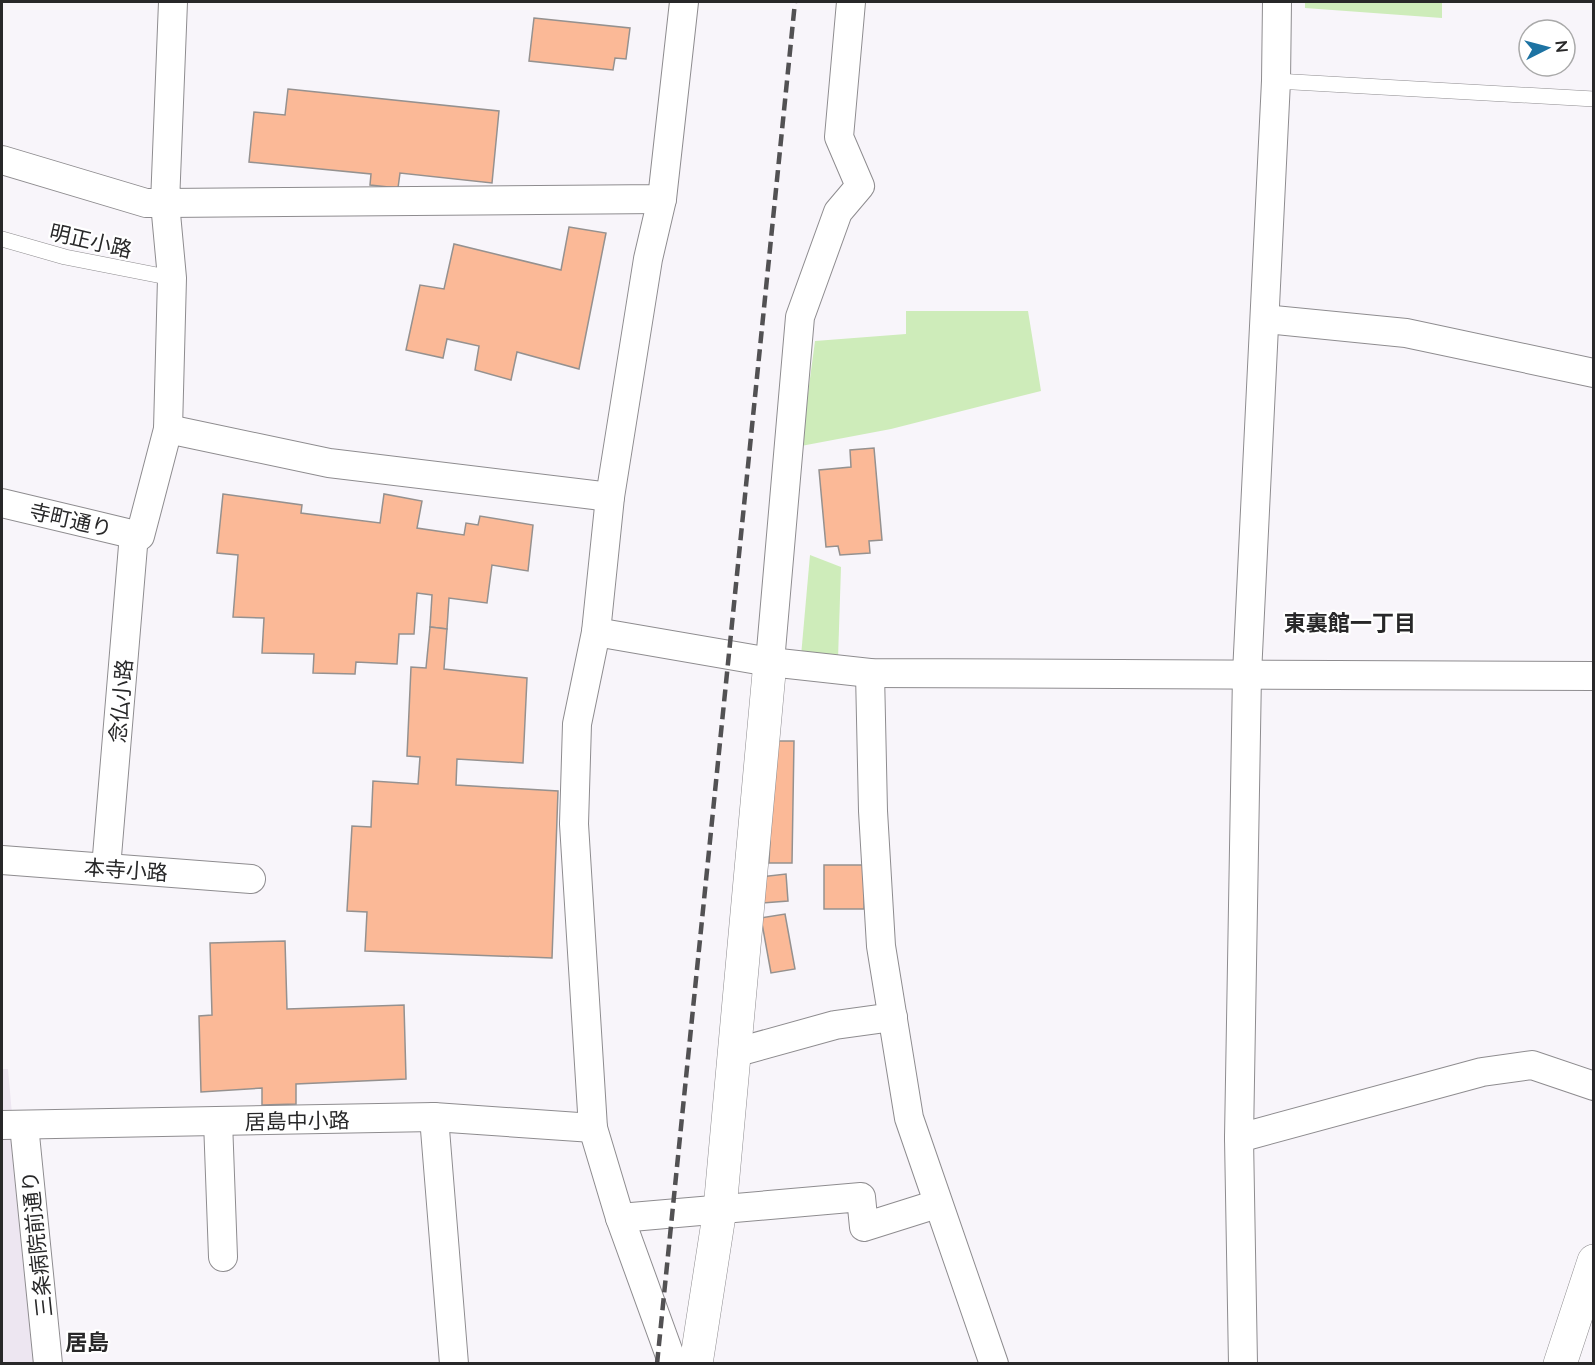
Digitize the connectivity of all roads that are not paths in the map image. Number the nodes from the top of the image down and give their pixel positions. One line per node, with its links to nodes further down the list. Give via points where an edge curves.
1 (173, 2): 9 (street, 念仏小路)
2 (684, 2): 8 (street)
3 (851, 2): 19 (street, via 839,137 860,186 838,212 800,317)
4 (1277, 2): 5 (street)
5 (1276, 81): 6 (lane); 12 (street)
6 (1593, 99)
7 (2, 160): 9 (street, via 146,203)
8 (662, 199): 9 (street); 15 (street, via 648,259)
9 (165, 203): 11 (street, 念仏小路)
10 (2, 239): 11 (lane, 明正小路, via 65,257)
11 (172, 278): 14 (street, 念仏小路)
12 (1265, 319): 13 (street, via 1406,333); 21 (street)
13 (1593, 373)
14 (168, 429): 15 (street, via 329,463); 17 (street, 念仏小路)
15 (610, 496): 18 (street)
16 (2, 503): 17 (street, 寺町通り)
17 (137, 535): 24 (street, 念仏小路)
18 (596, 632): 19 (street); 32 (street, via 577,724 574,824)
19 (770, 662): 20 (street); 27 (street)
20 (870, 673): 21 (street); 26 (street, via 881,946)
21 (1246, 674): 22 (street); 33 (street)
22 (1593, 676)
23 (2, 860): 24 (street, 本寺小路)
24 (106, 868): 25 (street, 本寺小路)
25 (251, 879)
26 (893, 1017): 27 (street, via 834,1025); 34 (street, via 909,1118)
27 (734, 1053): 35 (street)
28 (1593, 1086): 33 (street, via 1532,1065 1482,1072)
29 (434, 1117): 30 (street, 居島中小路); 32 (street, 居島中小路); 40 (street)
30 (218, 1121): 31 (street, 居島中小路); 37 (street)
31 (13, 1125): 39 (street, 三条病院前通り)
32 (593, 1128): 36 (street)
33 (1239, 1138): 44 (street)
34 (937, 1204): 35 (street, via 864,1227 861,1197); 43 (street)
35 (720, 1209): 36 (street); 42 (street)
36 (620, 1218): 41 (street)
37 (223, 1257)
38 (1593, 1261): 45 (street)
39 (48, 1364)
40 (454, 1364)
41 (673, 1364)
42 (696, 1364)
43 (994, 1364)
44 (1243, 1364)
45 (1560, 1364)

